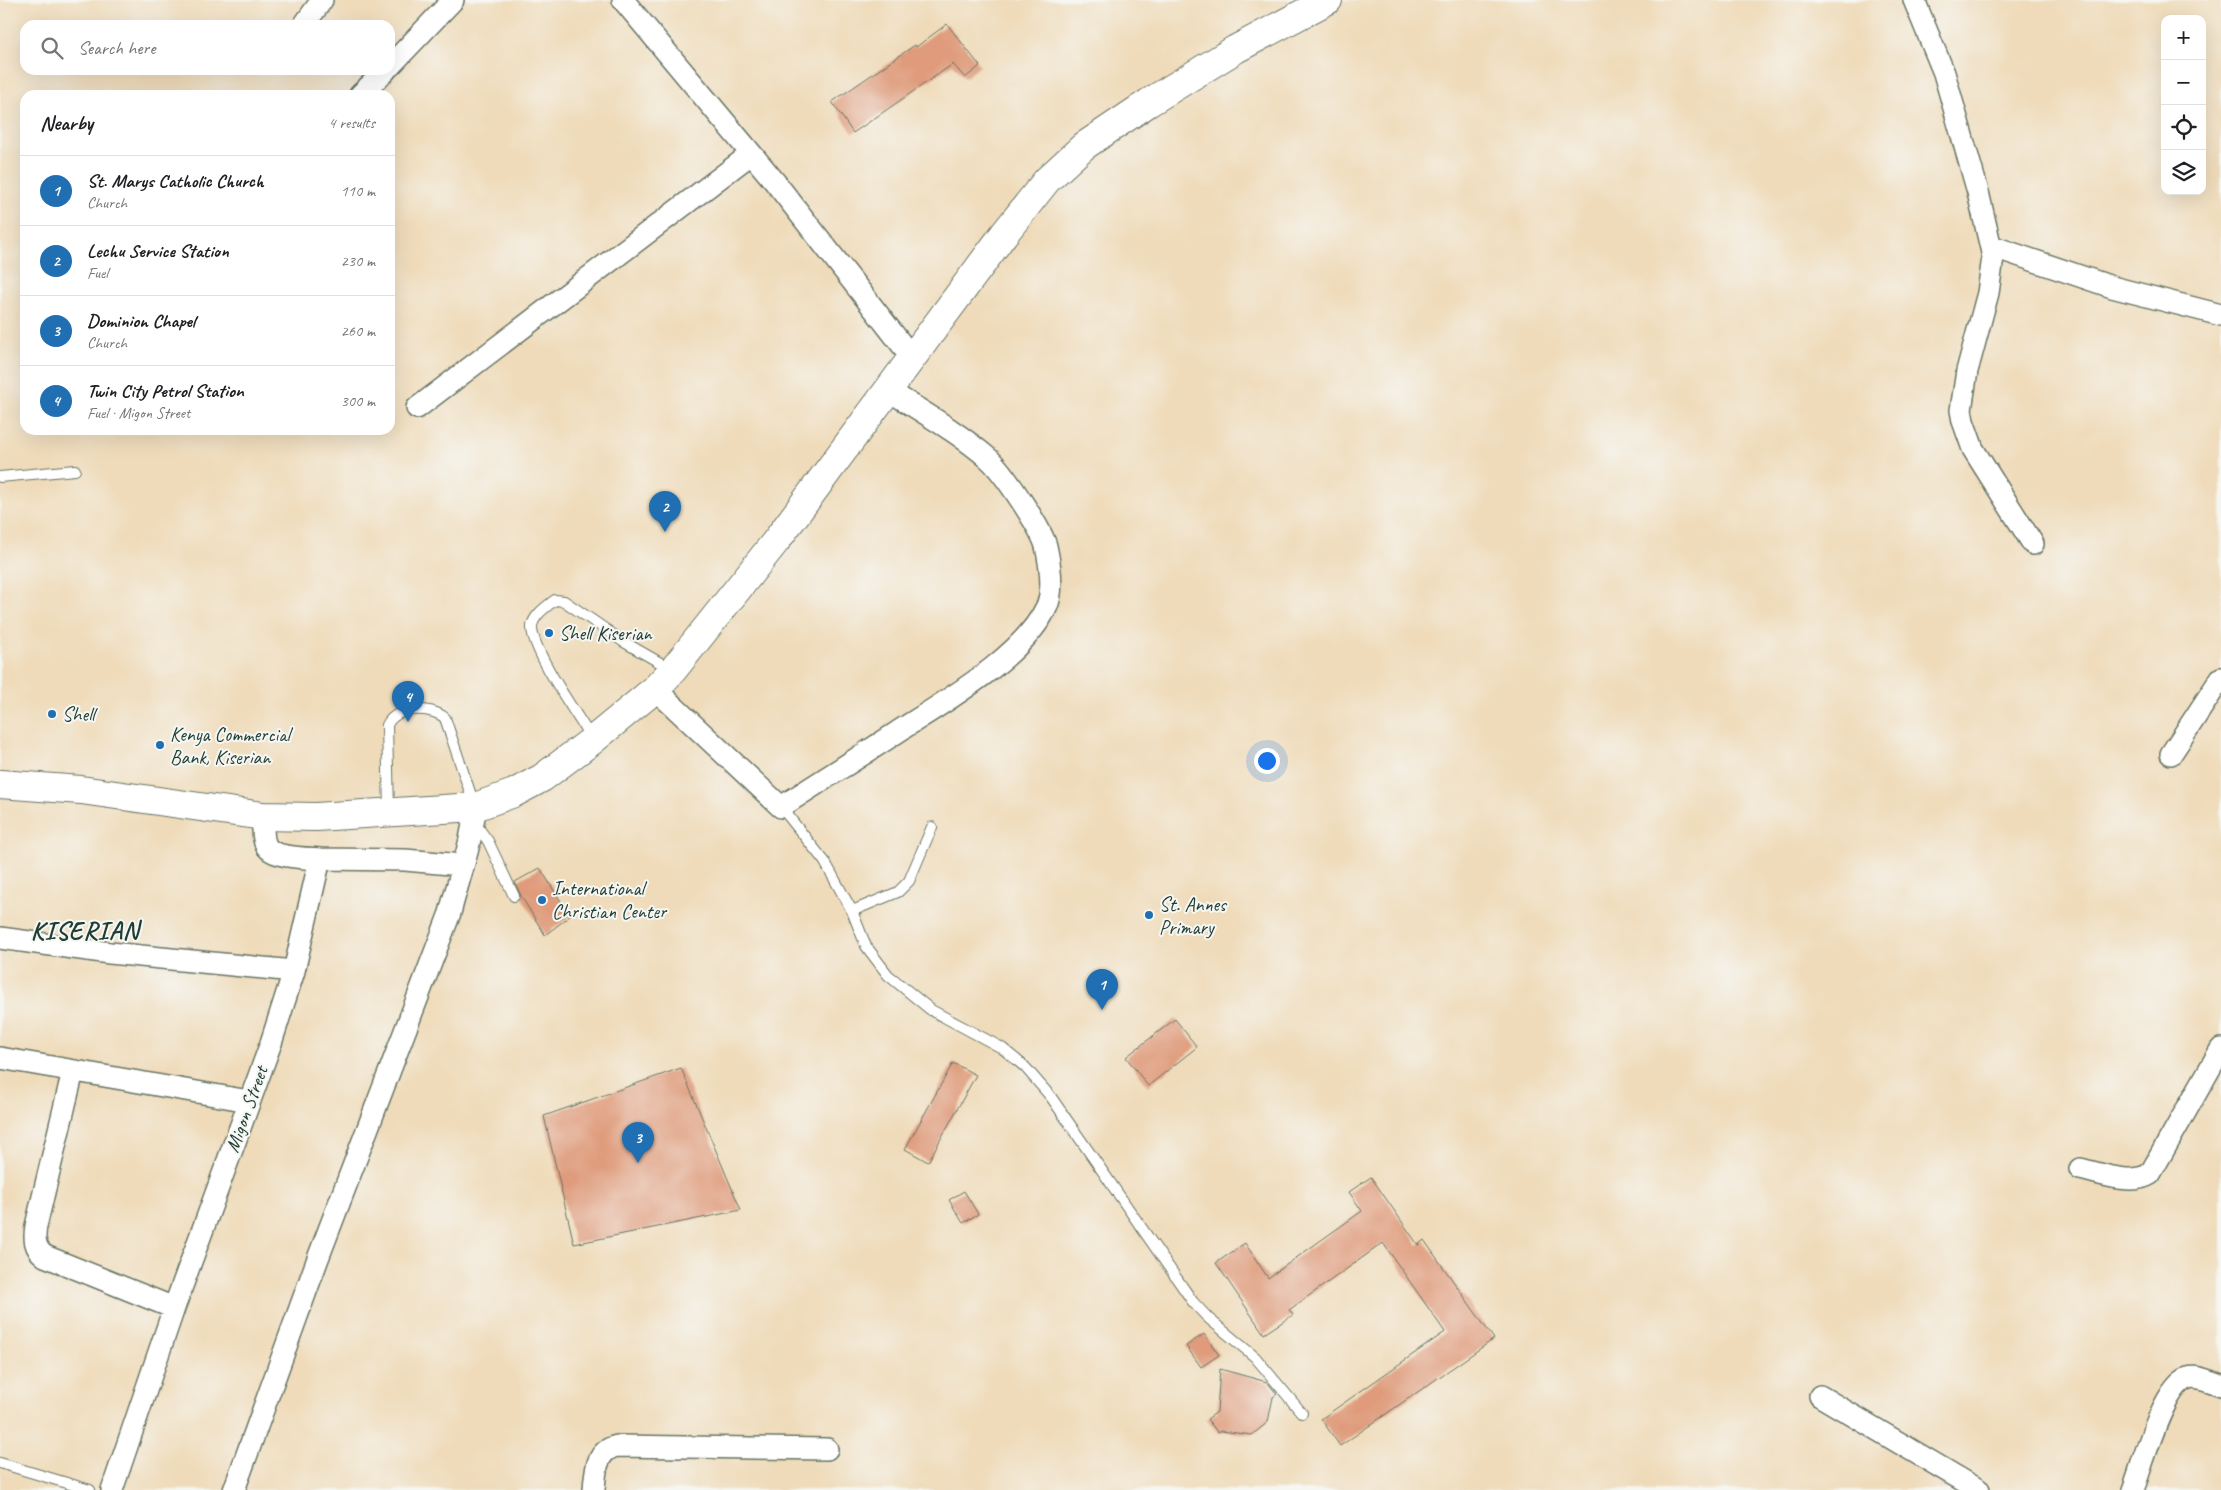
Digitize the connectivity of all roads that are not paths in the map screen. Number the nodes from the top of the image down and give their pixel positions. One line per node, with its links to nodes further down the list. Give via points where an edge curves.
1 (322, 0): 6 (street)
2 (453, 0): 7 (street)
3 (623, 0): 10 (street)
4 (1328, 0): 13 (highway, via 1236,49 1084,146 1040,188)
5 (1914, 0): 11 (street, via 1944,73)
6 (308, 20)
7 (395, 61)
8 (381, 75): 9 (street)
9 (365, 90)
10 (751, 154): 13 (street); 15 (street)
11 (1991, 246): 12 (street, via 2112,287); 18 (street, via 1992,274 1967,371 1961,410 1973,449)
12 (2221, 315)
13 (913, 359): 14 (highway)
14 (888, 390): 20 (highway, via 776,541); 24 (street, via 990,459 1019,497 1046,545 1051,586 1048,604 1030,634 959,693)
15 (417, 408)
16 (75, 470): 17 (lane)
17 (0, 477)
18 (2033, 544)
19 (2221, 678): 22 (street)
20 (664, 679): 21 (highway); 21 (lane, via 624,642 564,601 555,600 536,617 532,625 533,637 540,654); 24 (street)
21 (593, 740): 26 (highway, via 542,778)
22 (2171, 754)
23 (0, 784): 27 (highway, via 81,790)
24 (781, 807): 32 (lane, via 825,862)
25 (388, 813): 26 (highway); 26 (lane, via 387,725 400,713 428,710 445,718); 27 (highway)
26 (474, 814): 30 (street, via 469,849); 31 (lane)
27 (262, 816): 29 (street, via 268,848 278,854)
28 (932, 827): 32 (lane, via 909,880 892,895)
29 (320, 859): 30 (street, via 405,860); 34 (street, Migon Street)
30 (462, 865): 48 (street, via 450,912)
31 (514, 896)
32 (852, 912): 43 (lane, via 866,946 888,975 930,1010 1002,1048 1025,1067 1051,1097 1192,1302 1256,1357)
33 (0, 938): 34 (street, via 110,953)
34 (294, 971): 38 (street, Migon Street)
35 (2221, 1049): 39 (street, via 2150,1174 2134,1180)
36 (0, 1058): 37 (street)
37 (73, 1071): 38 (street); 40 (street, via 36,1226 34,1237 37,1247 45,1256)
38 (249, 1101): 40 (street, Migon Street)
39 (2080, 1169)
40 (174, 1308): 47 (street, Migon Street)
41 (2221, 1385): 51 (street, via 2190,1378 2172,1390)
42 (1820, 1396): 50 (street)
43 (1302, 1412)
44 (827, 1449): 49 (street, via 611,1447 600,1458)
45 (0, 1463): 46 (lane)
46 (90, 1490)
47 (112, 1490)
48 (234, 1490)
49 (594, 1490)
50 (1979, 1490)
51 (2133, 1490)

